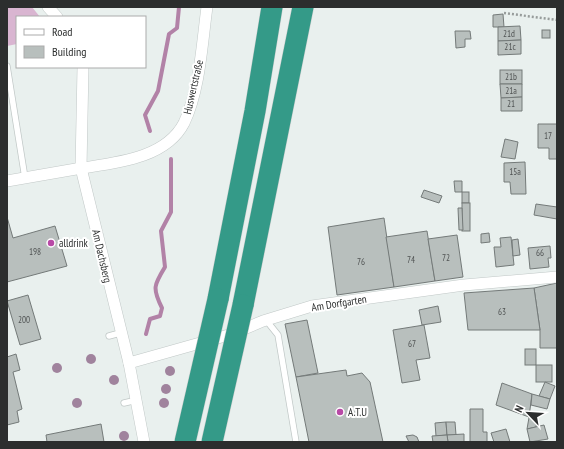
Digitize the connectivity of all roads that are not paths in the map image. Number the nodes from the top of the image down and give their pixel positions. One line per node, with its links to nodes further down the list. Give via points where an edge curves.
1 (48, 7): 5 (street)
2 (207, 7): 8 (street, Huswertstraße, via 193,96 189,111 177,133 157,149 115,163)
3 (272, 7): 17 (highway, bridge, via 255,111 218,299)
4 (303, 7): 18 (highway, bridge, via 243,305)
5 (56, 16)
6 (7, 66): 9 (lane)
7 (83, 68): 8 (street, Am Dachsberg)
8 (81, 168): 9 (street, Huswertstraße); 13 (street, Am Dachsberg, via 115,334)
9 (25, 178): 10 (street, Huswertstraße)
10 (7, 181)
11 (557, 277): 12 (street, Am Dorfgarten, via 464,285 312,306)
12 (266, 320): 13 (street, Am Dorfgarten, via 232,334); 19 (lane, via 278,335)
13 (129, 363): 14 (street, Am Dachsberg)
14 (137, 400): 15 (lane); 16 (street, Am Dachsberg)
15 (124, 402)
16 (144, 442)
17 (185, 442)
18 (212, 442)
19 (296, 442)

